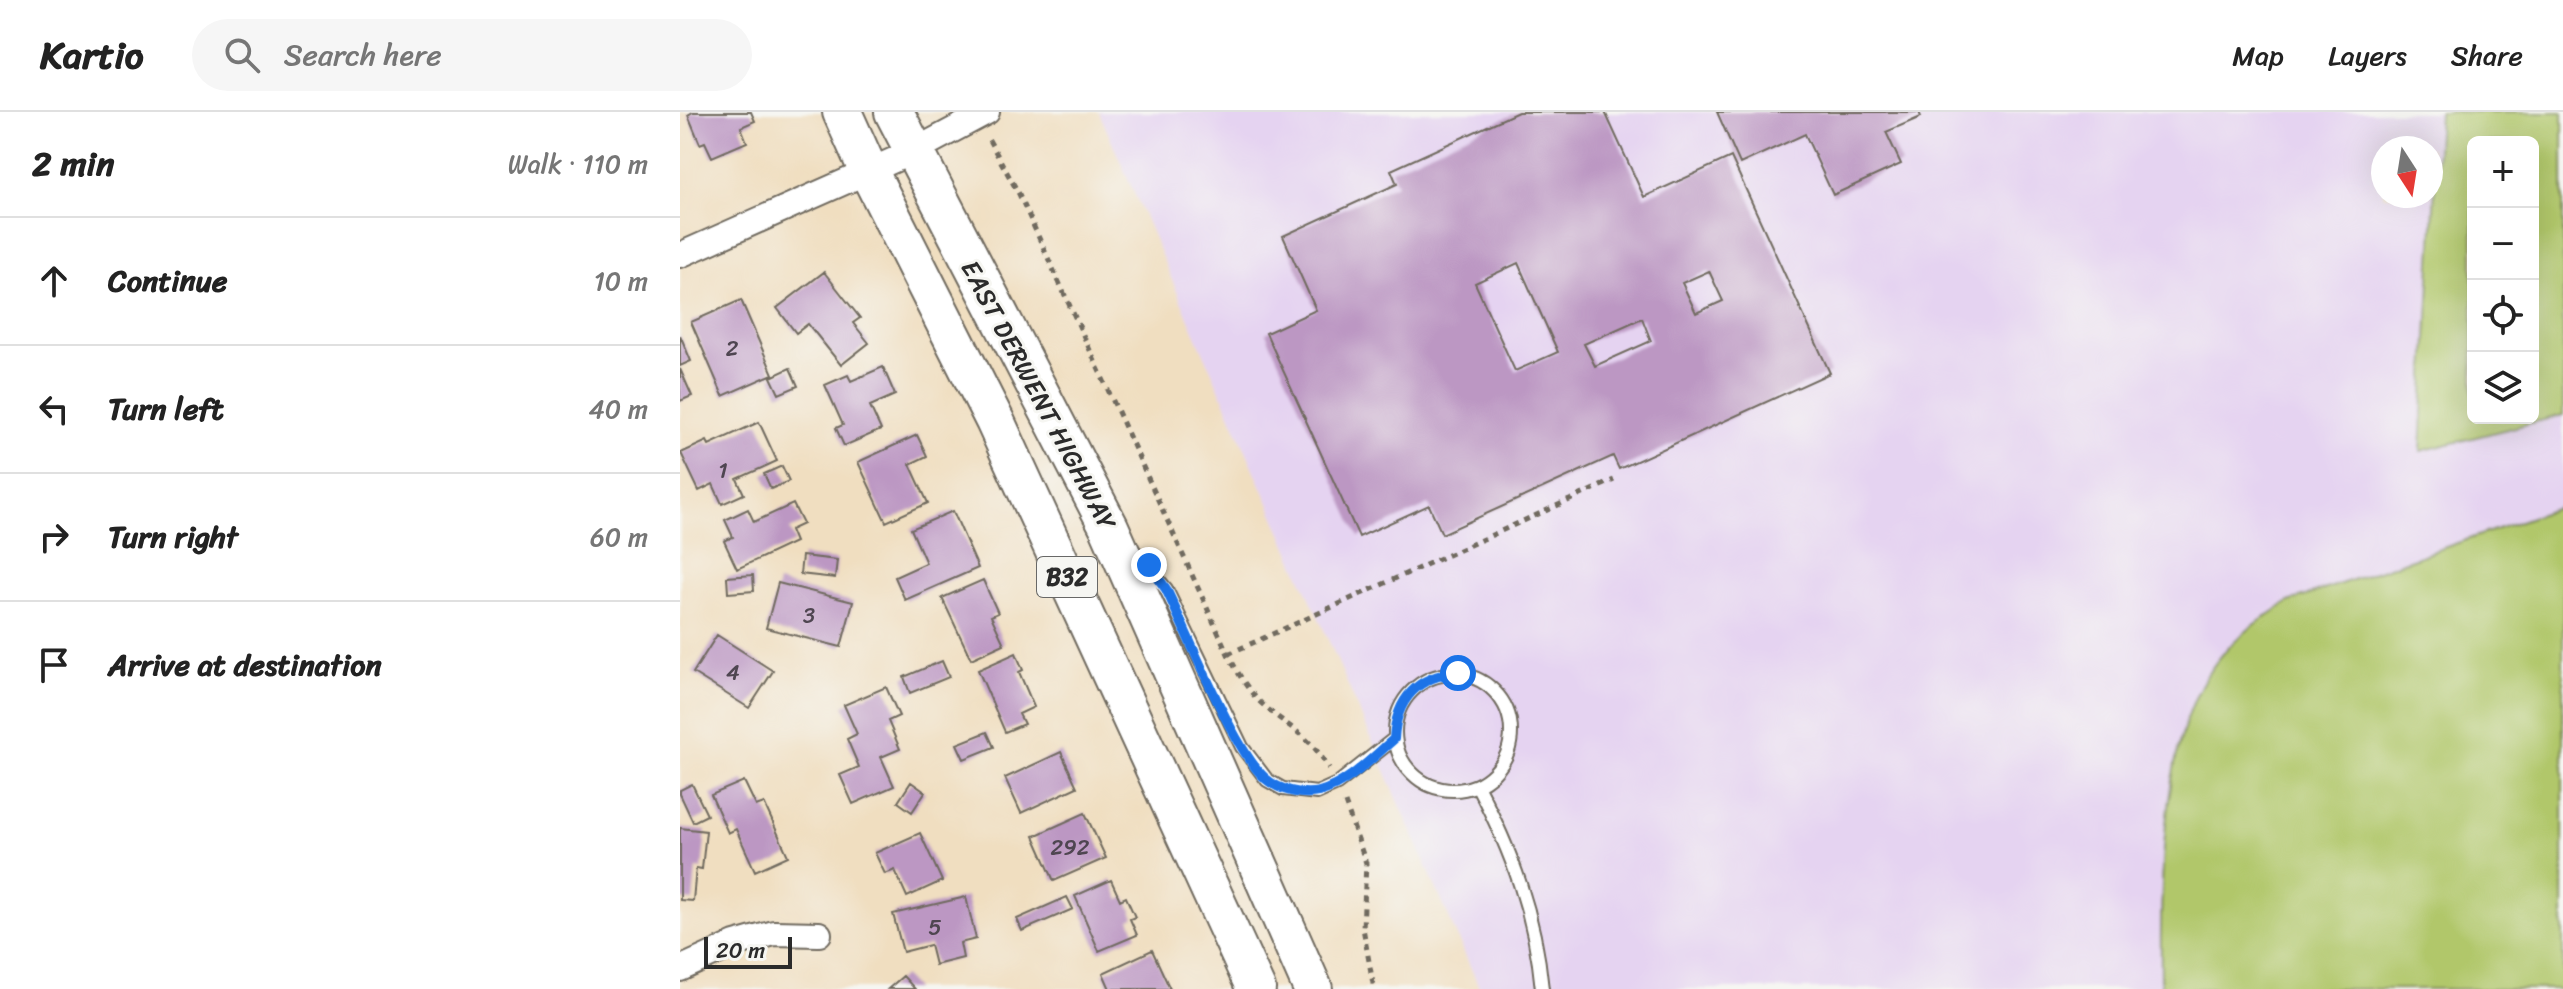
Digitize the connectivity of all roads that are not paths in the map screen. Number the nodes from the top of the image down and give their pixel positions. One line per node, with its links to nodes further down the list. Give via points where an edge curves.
1 (842, 112): 5 (main road, EAST DERWENT HIGHWAY / B32)
2 (894, 112): 4 (main road, EAST DERWENT HIGHWAY / B32)
3 (982, 115): 4 (street)
4 (912, 152): 5 (street); 7 (main road, EAST DERWENT HIGHWAY / B32)
5 (868, 170): 6 (street); 12 (main road, EAST DERWENT HIGHWAY / B32, via 995,421)
6 (680, 255)
7 (1109, 527): 8 (lane, via 1166,589 1253,764 1267,780 1283,789 1317,793 1337,784); 13 (main road, EAST DERWENT HIGHWAY / B32)
8 (1394, 739): 9 (lane, via 1399,757 1424,783 1450,790); 9 (lane, via 1395,720 1412,689 1442,674 1474,677 1501,698 1511,730 1503,762)
9 (1477, 785): 14 (lane, via 1530,907)
10 (819, 934): 11 (street, via 774,933)
11 (680, 969)
12 (1256, 989)
13 (1313, 989)
14 (1542, 989)

